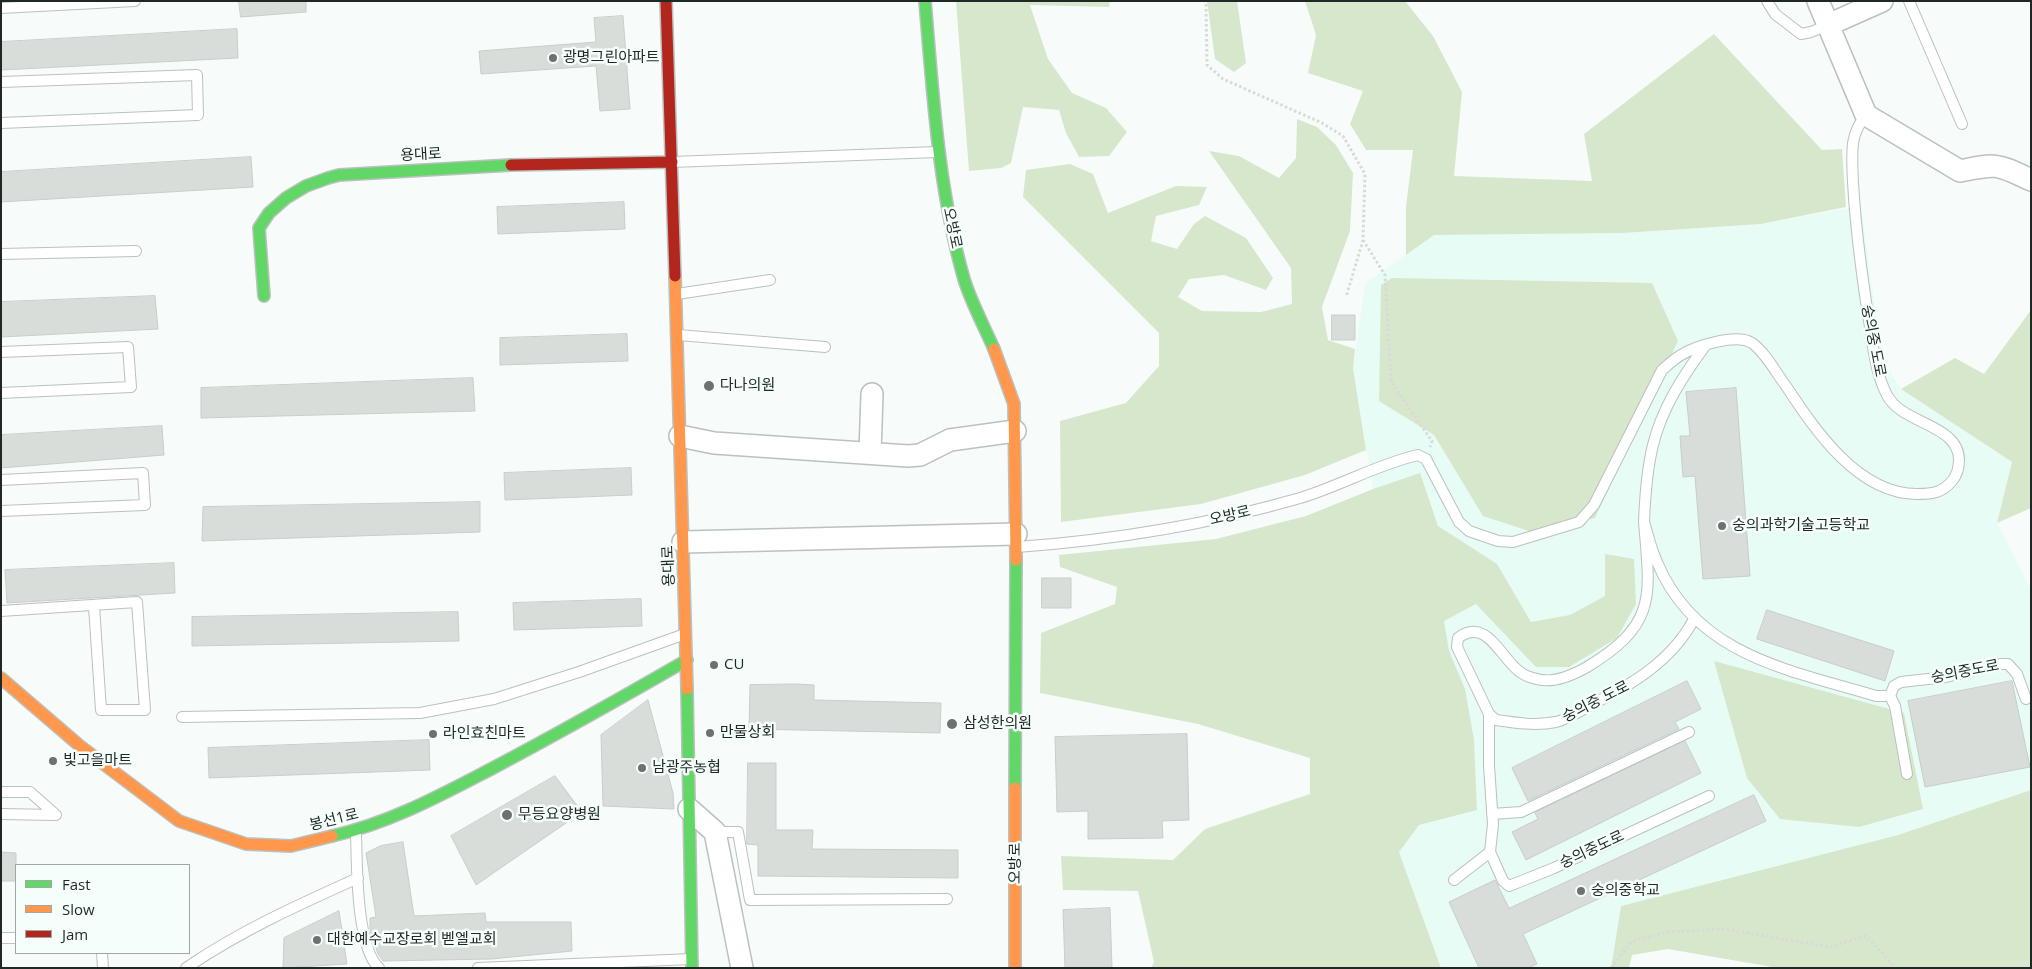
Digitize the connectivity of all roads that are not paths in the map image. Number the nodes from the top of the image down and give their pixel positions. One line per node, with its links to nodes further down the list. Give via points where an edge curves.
1 (135, 1): 8 (lane)
2 (666, 1): 15 (street, 용대로)
3 (925, 1): 14 (street, 오방로)
4 (1767, 1): 9 (lane, via 1775,14 1801,34)
5 (1818, 1): 9 (street)
6 (1882, 1): 9 (street)
7 (1909, 1): 13 (lane)
8 (1, 8)
9 (1828, 24): 11 (street)
10 (1, 82): 12 (lane, via 197,75 198,116)
11 (1866, 115): 16 (street, via 1960,171 1990,164 2008,168); 23 (lane, 숭의중 도로, via 1857,128 1852,164 1859,265 1877,375 1888,398 1917,420 1948,436 1959,449 1955,478 1946,489 1932,494 1907,494 1884,488 1862,474 1819,434 1764,355 1751,343 1735,339)
12 (1, 123)
13 (1962, 124)
14 (938, 152): 15 (lane); 28 (street, 오방로, via 960,262 1007,380 1014,404)
15 (672, 162): 20 (street, 용대로); 21 (street, 용대로, via 478,166 319,179 302,187 258,228)
16 (2031, 180)
17 (136, 251): 18 (lane)
18 (1, 254)
19 (770, 280): 20 (lane)
20 (676, 294): 22 (street, 용대로)
21 (264, 296)
22 (677, 335): 24 (lane); 29 (street, 용대로)
23 (1706, 345): 31 (lane, 숭의중 도로, via 1681,355 1662,370 1594,505 1578,522 1513,542 1498,541 1469,531 1459,522); 34 (lane, via 1684,374 1653,444)
24 (825, 347)
25 (1, 352): 26 (lane, via 128,347 131,387)
26 (1, 393)
27 (872, 394): 30 (street)
28 (1015, 431): 30 (street, via 950,440 920,455); 35 (street, 오방로)
29 (680, 436): 30 (street, via 714,443); 36 (street, 용대로)
30 (870, 453)
31 (1428, 463): 35 (lane, 오방로, via 1418,456 1407,458 1302,497 1228,517 1094,542)
32 (1, 480): 33 (lane, via 143,473 145,504)
33 (1, 512)
34 (1644, 522): 39 (lane, via 1657,562 1672,590); 45 (lane, via 1648,597 1631,634 1601,659 1559,680 1538,680 1519,671 1485,636 1477,632 1465,633 1458,638 1457,647)
35 (1016, 541): 36 (street, 오방로); 69 (street, 오방로)
36 (683, 542): 40 (street, 용대로)
37 (94, 606): 37 (lane, via 137,602 145,710 101,710); 38 (lane)
38 (1, 611)
39 (1694, 619): 43 (lane, via 1714,636 1750,657 1876,696); 45 (lane, 숭의중 도로, via 1649,672 1629,686 1558,721 1538,725 1496,720)
40 (686, 634): 41 (street, 용대로); 46 (lane, via 494,699 420,713)
41 (687, 660): 51 (street, 용대로); 54 (street, 봉선1로, via 484,774 418,808)
42 (1, 678): 54 (street, 봉선1로, via 80,746 179,821 246,844 272,846 291,846)
43 (1890, 696): 44 (lane, 숭의중도로, via 1894,686 1901,682 1946,677 2008,664 2016,674); 48 (lane, via 1895,706)
44 (2026, 699)
45 (1489, 714): 53 (lane, 숭의중도로)
46 (182, 717)
47 (1689, 732): 53 (lane, via 1521,812)
48 (1906, 774)
49 (1, 792): 52 (lane, via 30,792 56,815)
50 (1709, 796): 56 (lane, 숭의중도로, via 1509,886 1503,881)
51 (689, 809): 55 (street); 63 (street, 용대로)
52 (1, 814)
53 (1492, 814): 56 (lane, 숭의중도로)
54 (356, 831): 57 (lane)
55 (715, 832): 59 (lane, via 738,832 750,900); 68 (street)
56 (1490, 852): 58 (lane)
57 (358, 878): 65 (lane, via 226,941); 66 (lane, via 362,932 372,962)
58 (1454, 880)
59 (947, 899)
60 (1, 938): 61 (lane)
61 (15, 938)
62 (102, 954): 64 (lane)
63 (692, 964): 67 (lane)
64 (103, 968)
65 (186, 968)
66 (379, 968)
67 (478, 968)
68 (742, 968)
69 (1015, 968)

